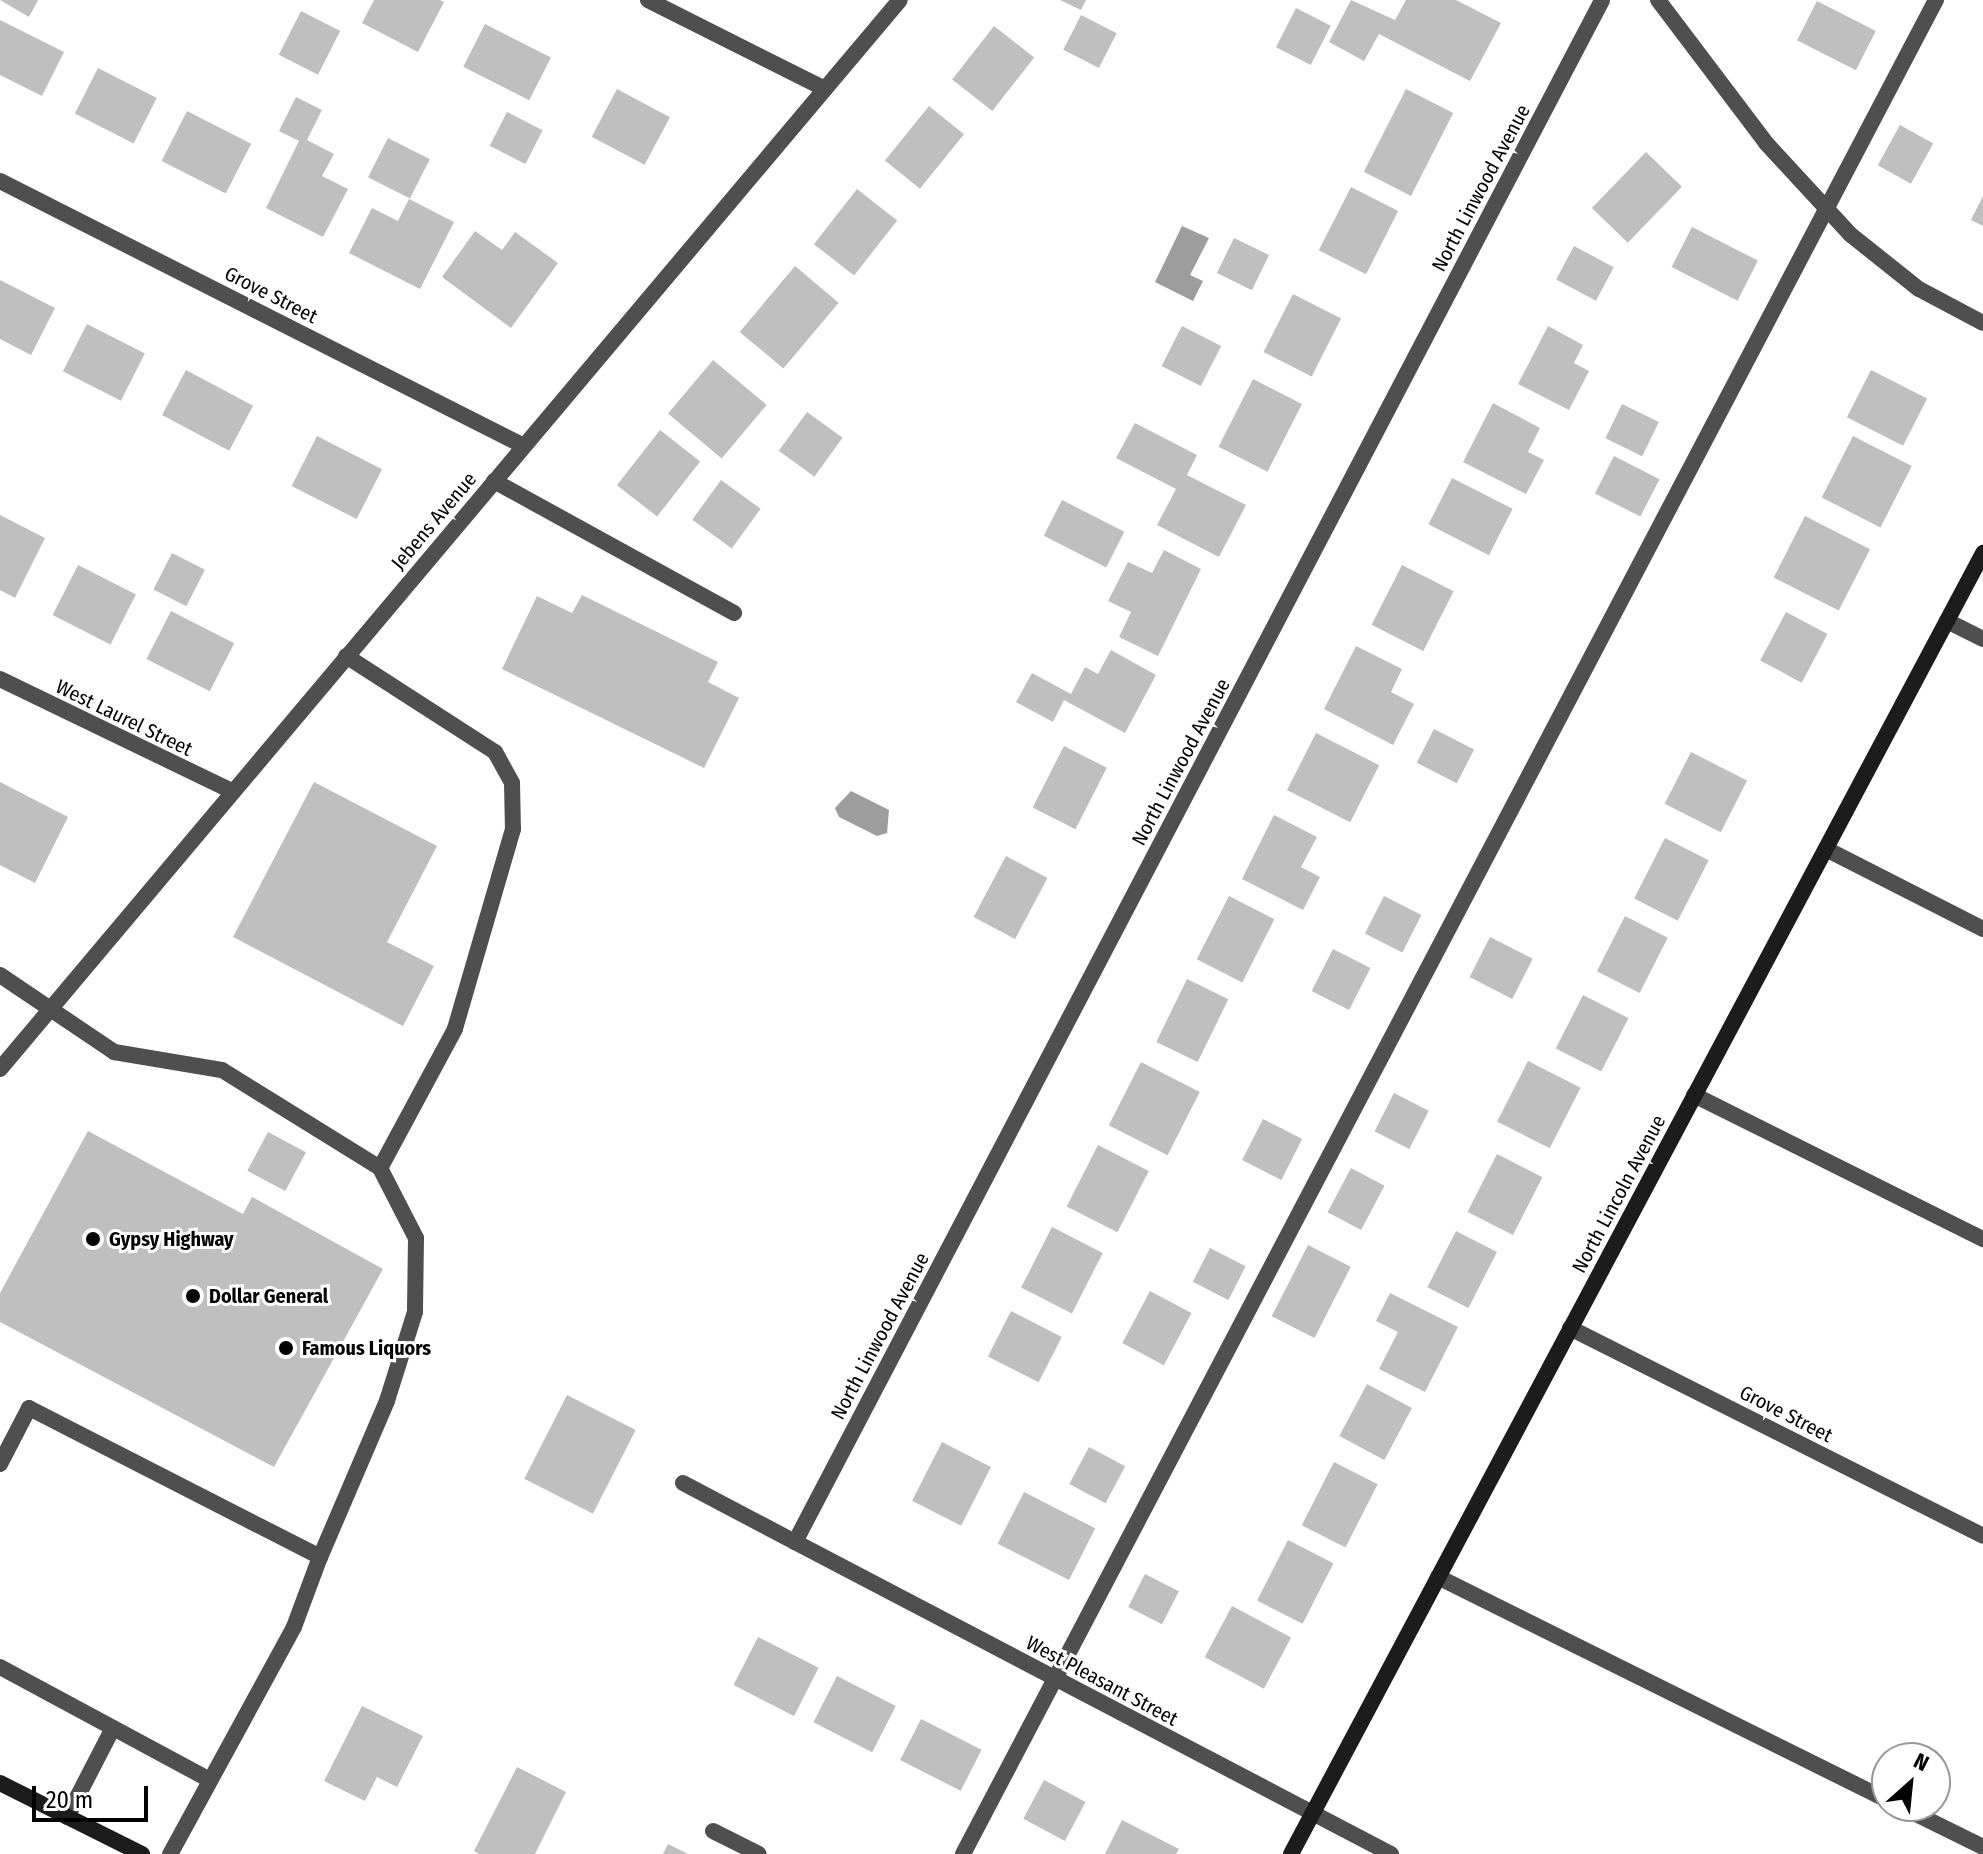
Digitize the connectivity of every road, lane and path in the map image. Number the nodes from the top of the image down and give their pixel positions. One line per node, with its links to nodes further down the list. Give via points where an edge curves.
1 (648, 0): 6 (street)
2 (900, 0): 6 (street, Jebens Avenue)
3 (1602, 0): 31 (street, North Linwood Avenue)
4 (1658, 0): 8 (street, via 1766,143)
5 (1936, 0): 8 (street)
6 (825, 89): 10 (street, Jebens Avenue)
7 (0, 181): 10 (street, Grove Street)
8 (1828, 208): 9 (street, via 1919,289); 35 (street)
9 (1983, 323)
10 (524, 446): 11 (street, Jebens Avenue)
11 (494, 481): 13 (street); 16 (street, Jebens Avenue)
12 (1983, 553): 14 (street, North Lincoln Avenue)
13 (734, 613)
14 (1947, 621): 15 (street); 19 (street, North Lincoln Avenue)
15 (1983, 639)
16 (346, 656): 18 (street, Jebens Avenue); 25 (street, via 495,752 512,783 513,829 455,1029)
17 (0, 679): 18 (street, West Laurel Street)
18 (232, 791): 22 (street, Jebens Avenue)
19 (1826, 849): 20 (street); 24 (street, North Lincoln Avenue)
20 (1983, 929)
21 (0, 975): 22 (street)
22 (49, 1013): 23 (street, Jebens Avenue); 25 (street, via 114,1052 222,1070)
23 (0, 1069)
24 (1694, 1095): 26 (street); 27 (street, North Lincoln Avenue)
25 (380, 1168): 32 (street, via 416,1238 415,1312 387,1401)
26 (1983, 1239)
27 (1570, 1328): 30 (street, Grove Street); 33 (street, North Lincoln Avenue)
28 (0, 1464): 32 (street, via 29,1408)
29 (683, 1483): 31 (street, West Pleasant Street)
30 (1983, 1536)
31 (795, 1542): 35 (street, West Pleasant Street)
32 (320, 1557): 37 (street, via 294,1627)
33 (1438, 1577): 39 (street); 40 (street, North Lincoln Avenue)
34 (0, 1667): 36 (street)
35 (1056, 1679): 40 (street, West Pleasant Street); 48 (street)
36 (113, 1728): 37 (street); 41 (street)
37 (210, 1780): 46 (street)
38 (0, 1783): 41 (street)
39 (1871, 1792)
40 (1312, 1814): 49 (street, North Lincoln Avenue); 50 (street, West Pleasant Street)
41 (67, 1817): 45 (street)
42 (1932, 1822): 44 (street)
43 (713, 1831): 47 (street)
44 (1983, 1847)
45 (142, 1854)
46 (170, 1854)
47 (759, 1854)
48 (963, 1854)
49 (1291, 1854)
50 (1391, 1854)

